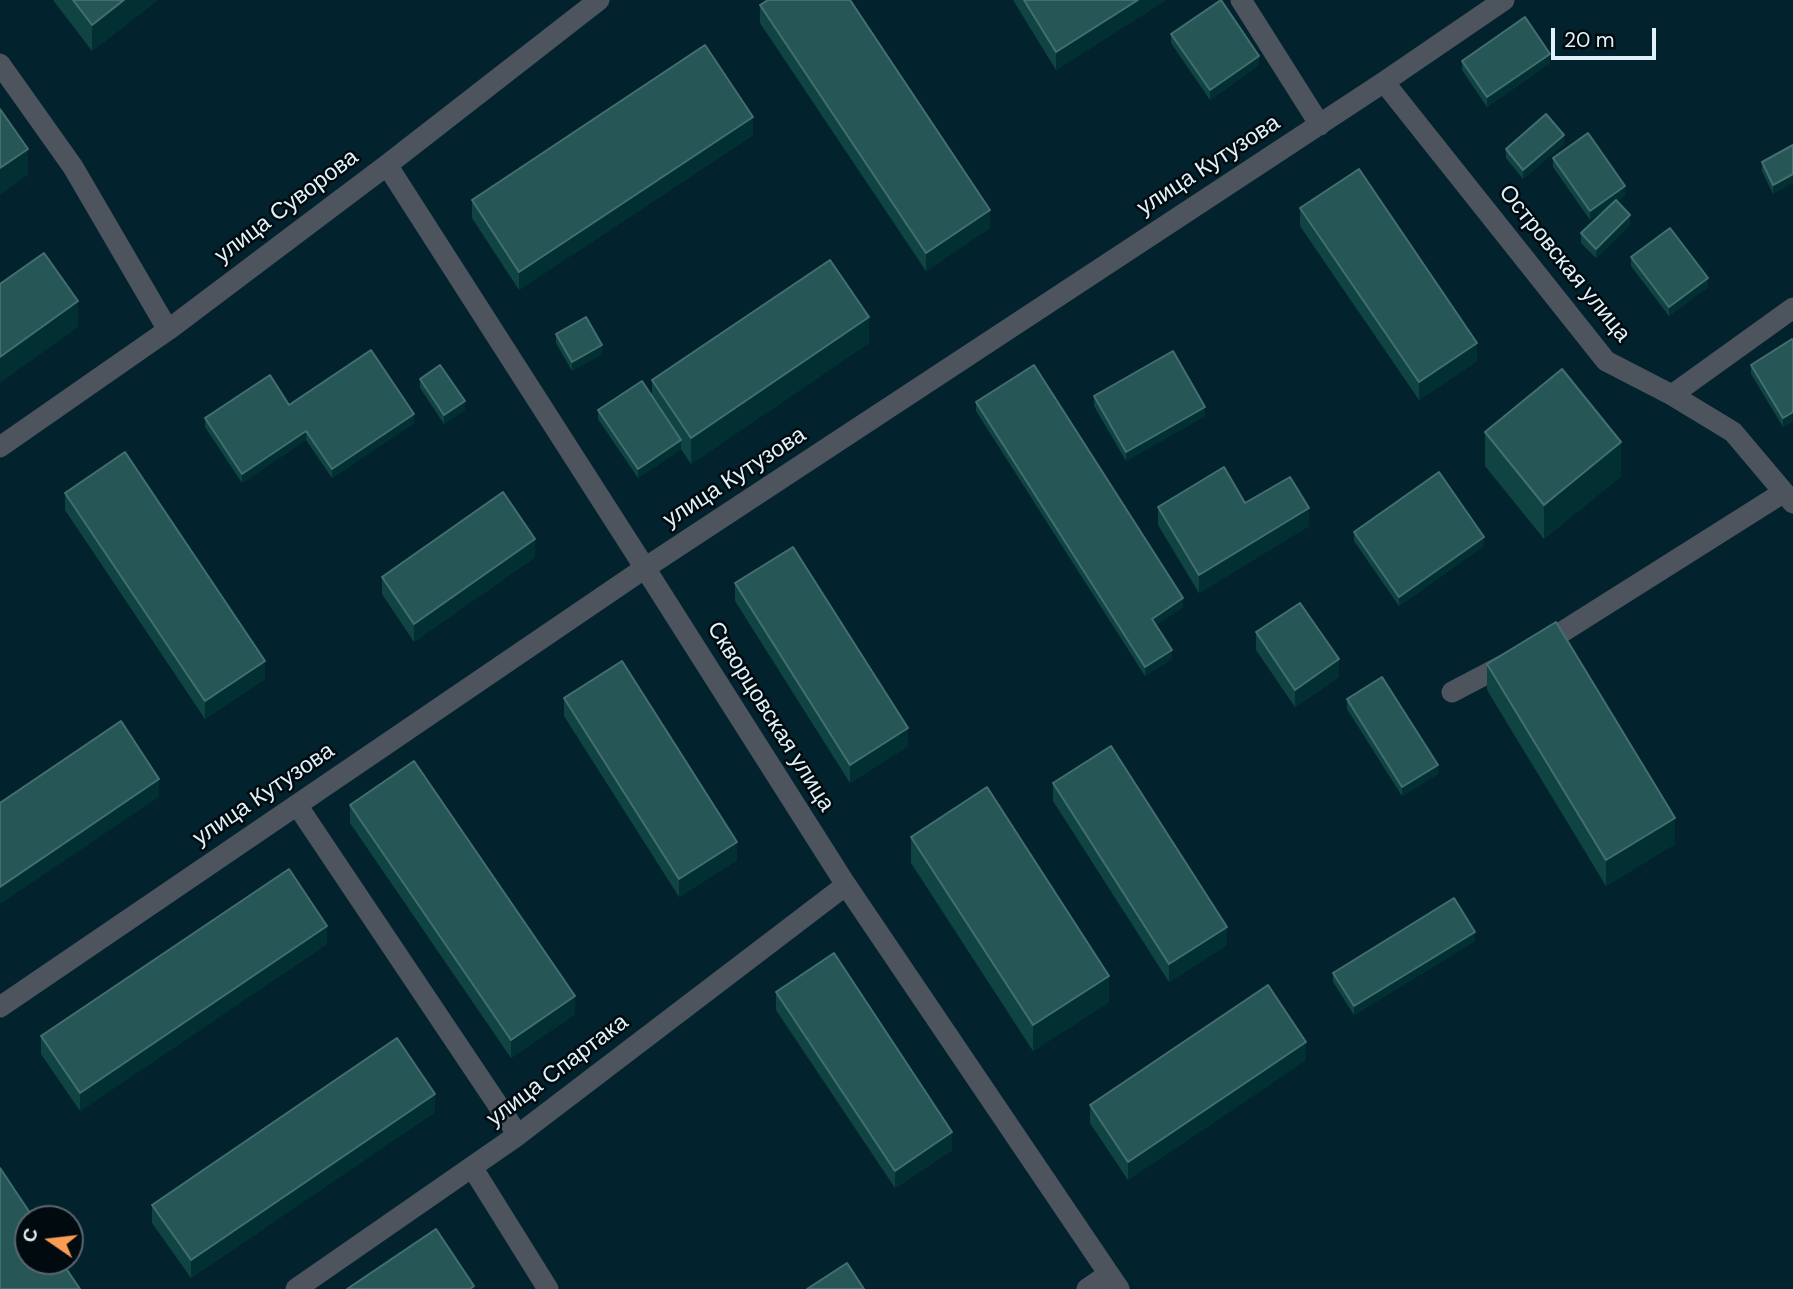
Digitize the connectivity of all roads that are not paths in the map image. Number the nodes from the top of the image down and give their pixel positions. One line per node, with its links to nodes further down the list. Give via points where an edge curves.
1 (599, 0): 7 (street, улица Суворова)
2 (1241, 0): 6 (street)
3 (1504, 0): 5 (street, улица Кутузова)
4 (0, 64): 9 (street, via 73,167)
5 (1384, 82): 6 (street, улица Кутузова); 10 (street, Островская улица, via 1606,361)
6 (1320, 125): 13 (street, улица Кутузова)
7 (387, 165): 9 (street, улица Суворова); 13 (street, Скворцовская улица)
8 (1793, 308): 10 (street)
9 (168, 330): 11 (street, улица Суворова)
10 (1672, 395): 12 (street, Островская улица, via 1733,432)
11 (0, 447)
12 (1788, 498): 14 (street, via 1542,645)
13 (645, 568): 15 (street, улица Кутузова); 16 (street, Скворцовская улица)
14 (1452, 692)
15 (297, 805): 17 (street, улица Кутузова); 18 (street)
16 (846, 886): 18 (street, улица Спартака); 20 (street, Скворцовская улица)
17 (0, 1007)
18 (518, 1135): 19 (street, улица Спартака)
19 (472, 1167): 21 (street, улица Спартака); 22 (street)
20 (1114, 1282): 23 (street)
21 (296, 1289)
22 (548, 1289)
23 (1087, 1289)

